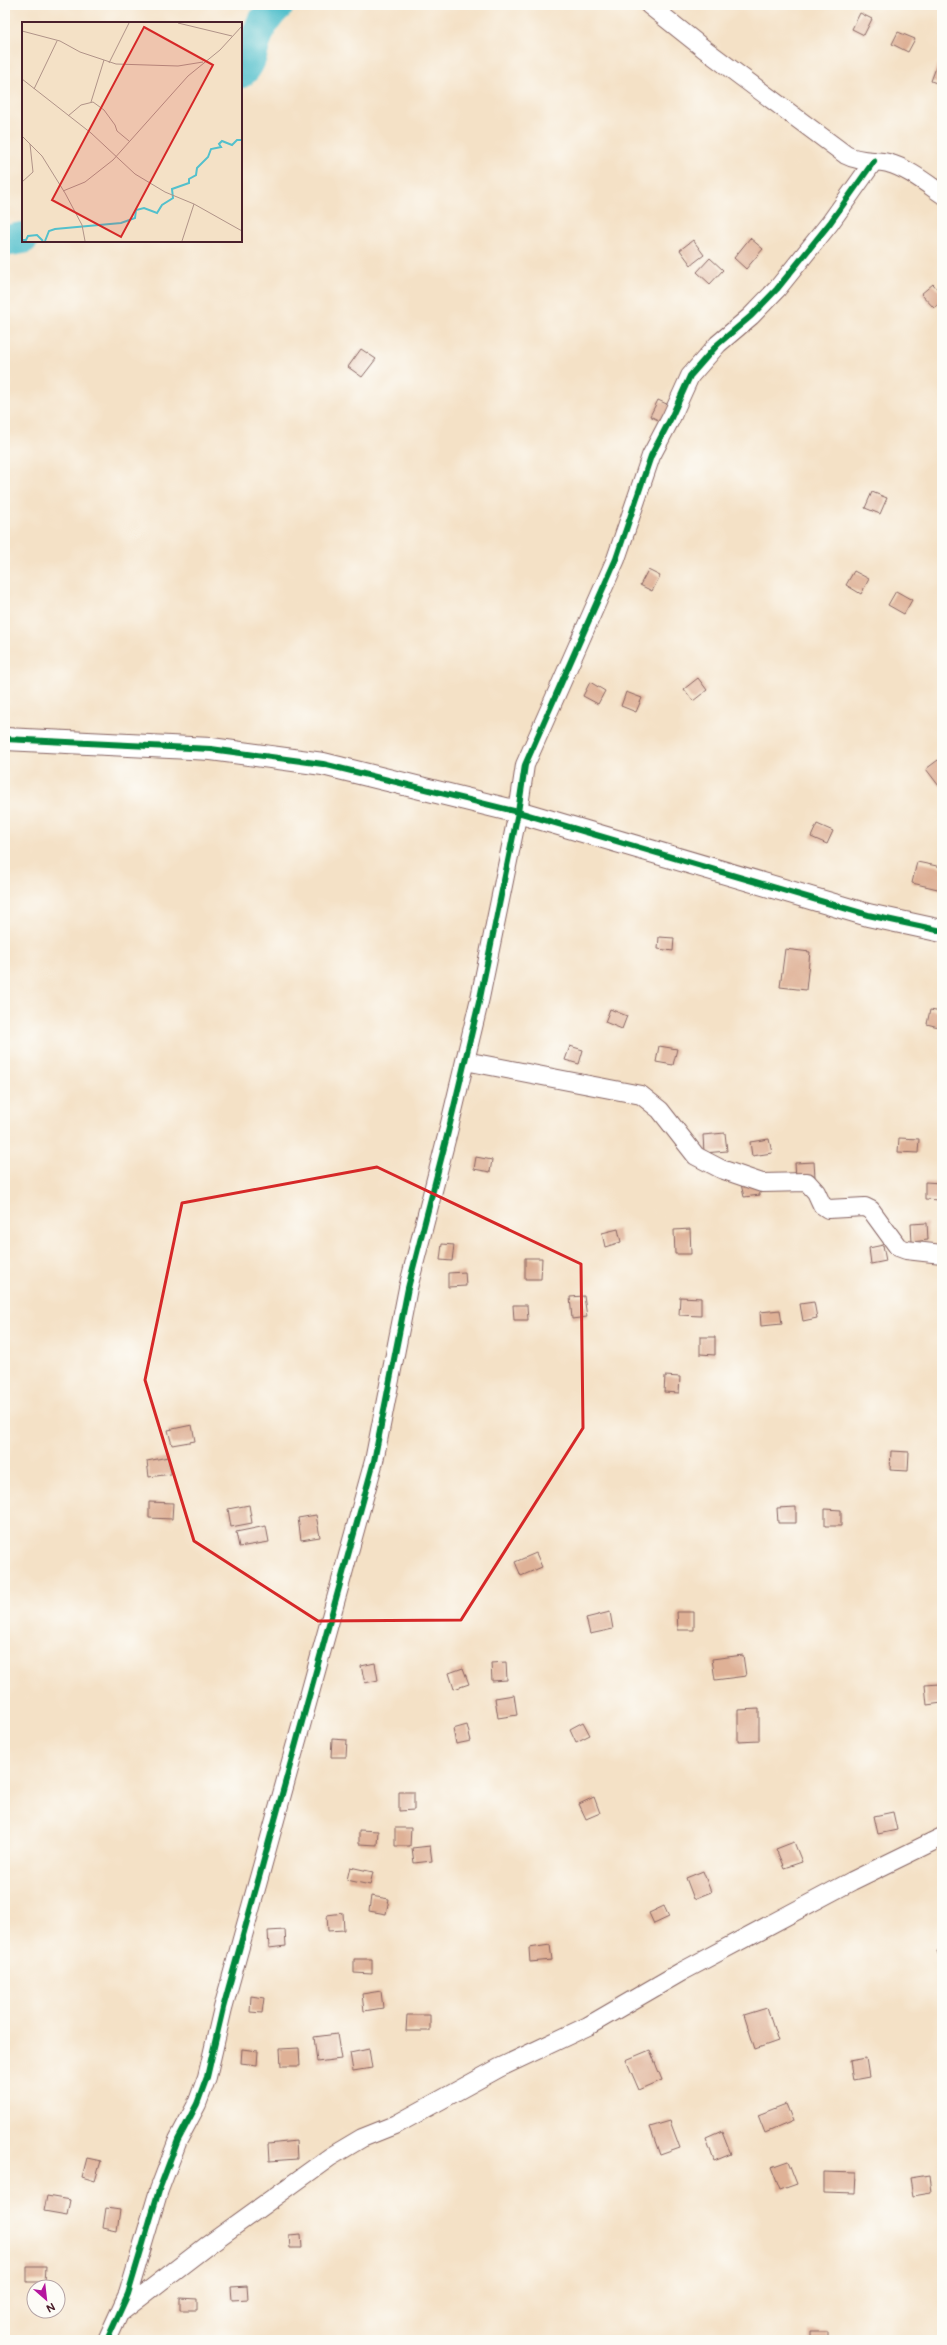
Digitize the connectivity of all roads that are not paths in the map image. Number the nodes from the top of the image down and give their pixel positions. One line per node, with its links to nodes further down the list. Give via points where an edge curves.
1 (649, 5): 2 (street, via 846,155 855,159)
2 (874, 161): 3 (street, via 898,167); 5 (street, via 830,223 777,290 718,344 690,376 650,456 616,559 524,765)
3 (942, 194)
4 (5, 739): 5 (street, via 211,749 324,764)
5 (518, 812): 6 (street, via 868,915); 7 (street)
6 (942, 932)
7 (465, 1061): 8 (street, via 642,1095 660,1110 696,1156 721,1169 762,1183 807,1182 816,1192 822,1205 828,1209 865,1207 871,1210 898,1247); 10 (street, via 408,1288 374,1461 223,2008 207,2077 197,2104 178,2140 159,2190 128,2294)
8 (942, 1254)
9 (942, 1837): 10 (street, via 852,1881 588,2026 499,2068 397,2124 362,2138 330,2157 208,2244)
10 (119, 2314): 11 (street)
11 (107, 2340)

